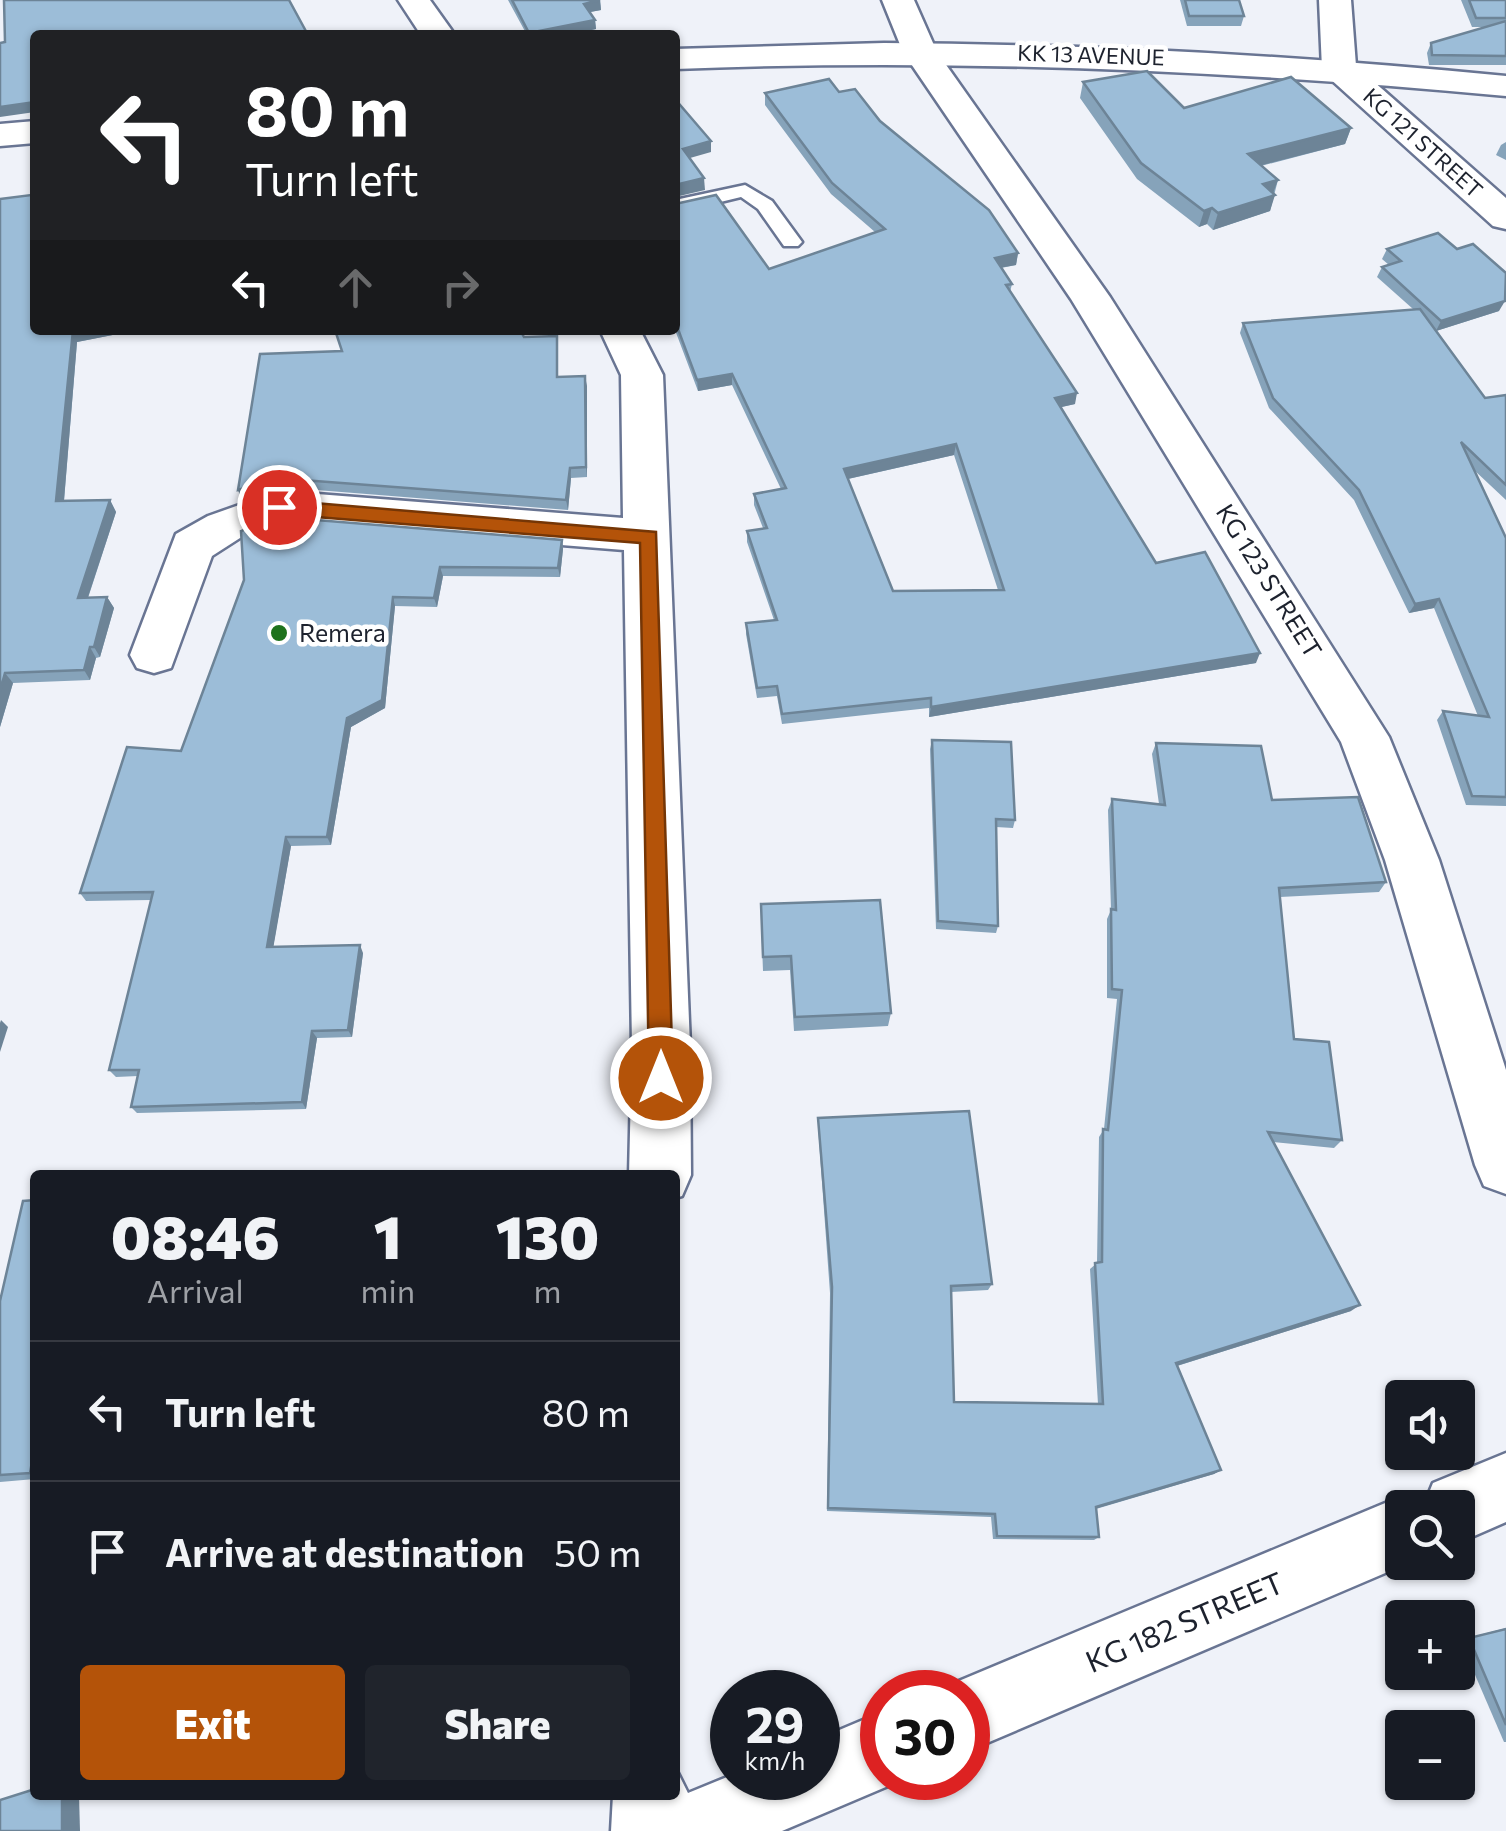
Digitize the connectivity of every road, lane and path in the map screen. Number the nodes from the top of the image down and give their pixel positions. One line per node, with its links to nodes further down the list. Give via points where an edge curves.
1 (414, 0): 4 (street)
2 (898, 0): 5 (street, KG 123 STREET)
3 (1334, 0): 7 (street)
4 (435, 30)
5 (920, 52): 6 (street, KK 13 AVENUE); 7 (street, KK 13 AVENUE, via 1074,52); 17 (street, KG 123 STREET, via 1090,297 1364,736 1412,860)
6 (680, 59)
7 (1340, 70): 8 (street, KK 13 AVENUE); 12 (street, KG 121 STREET)
8 (1506, 86)
9 (30, 133): 10 (street)
10 (0, 136)
11 (680, 206): 13 (lane, via 743,189 761,196)
12 (1506, 218)
13 (791, 242)
14 (622, 335): 15 (street, via 642,375)
15 (649, 536): 16 (street, via 279,507 192,546); 18 (street)
16 (154, 655)
17 (1506, 1165)
18 (660, 1170)
19 (1506, 1487): 20 (street)
20 (1475, 1501)
21 (1385, 1538): 22 (street, KG 182 STREET)
22 (990, 1705)
23 (651, 1800): 25 (street)
24 (763, 1800): 26 (street)
25 (650, 1831)
26 (690, 1831)

